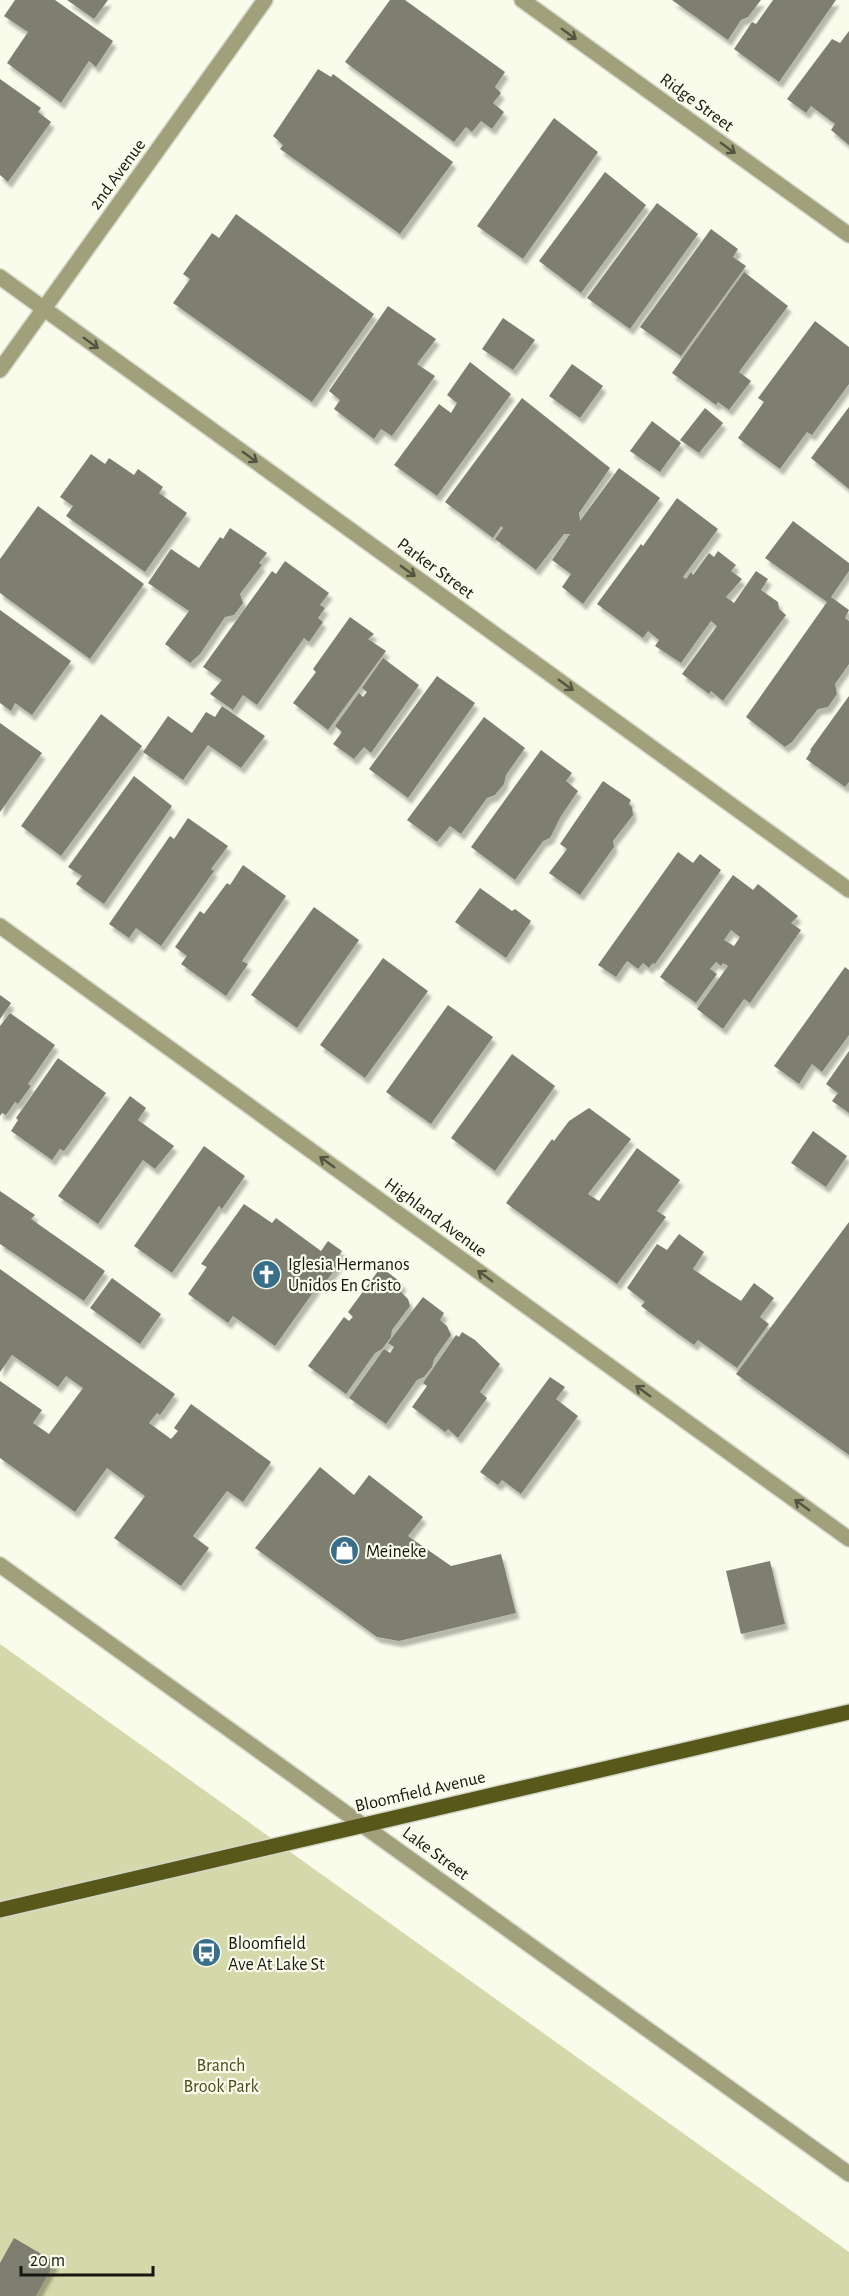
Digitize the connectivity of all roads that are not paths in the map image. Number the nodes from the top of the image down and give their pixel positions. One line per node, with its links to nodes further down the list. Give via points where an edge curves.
1 (265, 0): 5 (street, 2nd Avenue)
2 (522, 0): 3 (street, Ridge Street, one-way to 3)
3 (849, 235)
4 (0, 277): 5 (street, Parker Street)
5 (44, 309): 6 (street, 2nd Avenue); 7 (street, Parker Street, one-way to 7)
6 (0, 370)
7 (849, 890)
8 (0, 926): 9 (street, Highland Avenue, one-way to 8)
9 (849, 1539)
10 (0, 1565): 12 (street, Lake Street)
11 (849, 1712): 12 (main road, Bloomfield Avenue)
12 (362, 1824): 13 (main road, Bloomfield Avenue); 14 (street, Lake Street)
13 (0, 1910)
14 (849, 2174)

